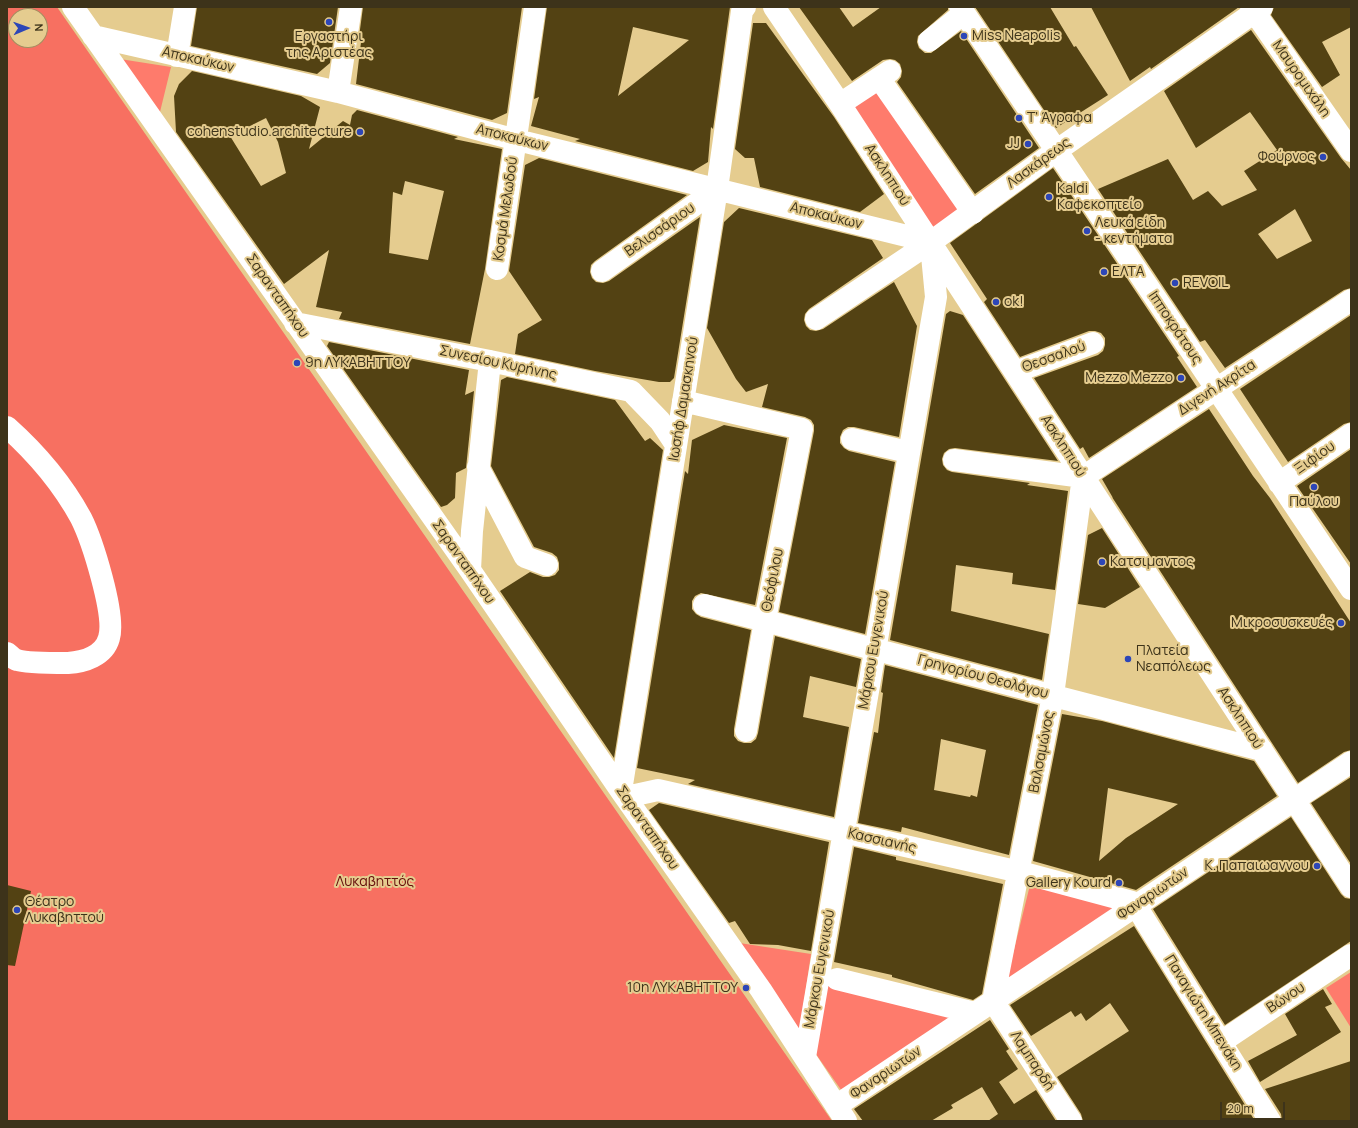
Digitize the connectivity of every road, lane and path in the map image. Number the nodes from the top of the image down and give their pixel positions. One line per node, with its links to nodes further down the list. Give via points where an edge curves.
1 (73, 7): 9 (street, Σαρανταπήχου)
2 (185, 7): 11 (street)
3 (351, 7): 12 (street)
4 (535, 7): 15 (street, Κοσμά Μελωδού)
5 (745, 7): 17 (street, Ιωσήφ Δαμασκηνού, via 742,11)
6 (774, 7): 13 (street, Ασκληπιού)
7 (1256, 9): 14 (street, Μαυρομιχάλη); 16 (street, Λασκάρεως)
8 (962, 10): 10 (street); 16 (street, Ιπποκράτους)
9 (93, 36): 11 (street, Αποκαύκων); 24 (street, Σαρανταπήχου)
10 (929, 41)
11 (177, 56): 12 (street, Αποκαύκων)
12 (338, 92): 15 (street, Αποκαύκων)
13 (840, 104): 18 (street, via 884,74); 19 (street, Ασκληπιού)
14 (1347, 138)
15 (517, 140): 17 (street, Αποκαύκων); 20 (street, Κοσμά Μελωδού)
16 (1056, 150): 18 (street, Λασκάρεως); 28 (street, Ιπποκράτους)
17 (717, 189): 19 (street, Αποκαύκων); 21 (street, Βελισσάριου); 29 (street, Ιωσήφ Δαμασκηνού)
18 (973, 213): 19 (street, Λασκάρεως)
19 (931, 242): 23 (street, Λασκάρεως); 27 (street, Ασκληπιού); 34 (street, Μάρκου Ευγενικού, via 936,297)
20 (497, 269)
21 (602, 271)
22 (1351, 300): 28 (street, Διγενή Ακρίτα)
23 (816, 319)
24 (295, 323): 26 (street, Συνεσίου Κυρήνης); 40 (street, Σαρανταπήχου)
25 (1094, 342): 27 (street, Θεσσαλού)
26 (490, 361): 33 (street, Συνεσίου Κυρήνης, via 631,391 660,421); 36 (street)
27 (1015, 372): 37 (street, Ασκληπιού)
28 (1216, 389): 37 (street, Διγενή Ακρίτα); 38 (street, Ιπποκράτους)
29 (683, 401): 33 (street, Ιωσήφ Δαμασκηνού); 43 (street, Θεόφιλου, via 802,429)
30 (7, 427): 45 (street, via 24,442 52,475 81,519 100,571 109,606 110,623 109,638 102,649 95,656 83,661 62,663)
31 (1351, 434): 38 (street, Ξιφίου)
32 (852, 440): 34 (street)
33 (676, 445): 50 (street, Ιωσήφ Δαμασκηνού)
34 (908, 452): 44 (street, Μάρκου Ευγενικού)
35 (954, 460): 37 (street)
36 (478, 467): 39 (street, via 525,556); 40 (street)
37 (1083, 477): 46 (street, Βαλσαμώνος); 48 (street, Ασκληπιού)
38 (1279, 483): 41 (street, Ιπποκράτους)
39 (547, 565)
40 (470, 570): 50 (street, Σαρανταπήχου)
41 (1351, 589)
42 (704, 605): 43 (street, Γρηγορίου Θεολόγου)
43 (765, 620): 44 (street, Γρηγορίου Θεολόγου); 47 (street, Θεόφιλου)
44 (874, 649): 46 (street, Γρηγορίου Θεολόγου); 52 (street, Μάρκου Ευγενικού)
45 (12, 657)
46 (1053, 695): 48 (street, Γρηγορίου Θεολόγου); 53 (street, Βαλσαμώνος)
47 (746, 731)
48 (1262, 750): 51 (street, Ασκληπιού)
49 (1351, 762): 51 (street, Φαναριωτών)
50 (623, 794): 52 (street, Κασσιανής, via 658,790); 60 (street, Σαρανταπήχου)
51 (1294, 800): 54 (street, Ασκληπιού); 55 (street, Φαναριωτών)
52 (843, 832): 53 (street, Κασσιανής); 60 (street, Μάρκου Ευγενικού)
53 (1020, 872): 55 (street, Κασσιανής, via 1132,902); 58 (street, Βαλσαμώνος)
54 (1351, 887)
55 (1136, 906): 58 (street, Φαναριωτών); 59 (street, Παναγιώτη Μπενάκη)
56 (1351, 955): 59 (street, Βώνου)
57 (837, 980): 58 (street)
58 (984, 1007): 61 (street, Φαναριωτών); 62 (street, Λαμπαρδή)
59 (1221, 1042): 63 (street, Παναγιώτη Μπενάκη)
60 (805, 1057): 61 (street, Σαρανταπήχου)
61 (841, 1113)
62 (1071, 1121)
63 (1270, 1121)

